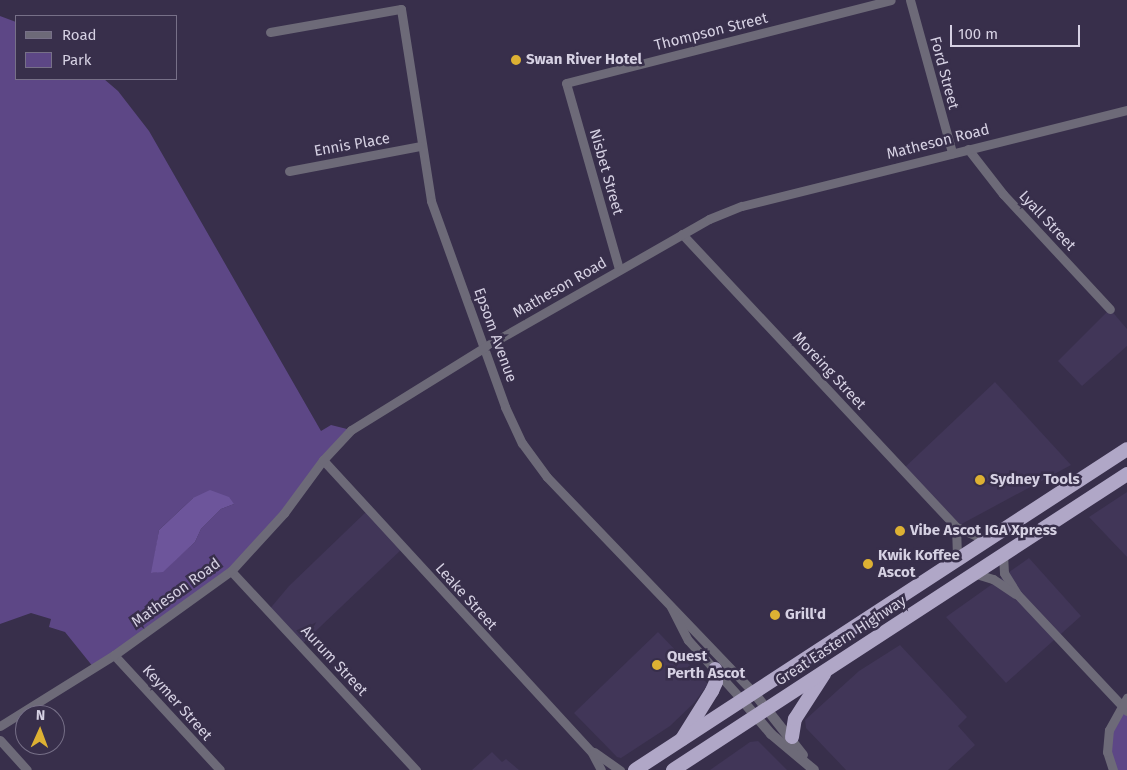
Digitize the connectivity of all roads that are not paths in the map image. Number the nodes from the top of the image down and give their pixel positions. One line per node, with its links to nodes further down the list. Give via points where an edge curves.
1 (891, 0): 4 (street, Thompson Street)
2 (910, 0): 8 (street, Ford Street)
3 (270, 32): 6 (street, Epsom Avenue, via 401,9)
4 (566, 83): 11 (street, Nisbet Street)
5 (1127, 110): 7 (street, Matheson Road)
6 (420, 146): 9 (street, Ennis Place); 13 (street, Epsom Avenue, via 431,202)
7 (968, 149): 8 (street, Matheson Road); 12 (street, Lyall Street, via 1003,194)
8 (952, 153): 10 (street, Matheson Road, via 742,206)
9 (289, 171)
10 (682, 234): 11 (street, Matheson Road); 19 (street, Moreing Street)
11 (619, 269): 13 (street, Matheson Road)
12 (1110, 309)
13 (483, 348): 15 (street, Matheson Road, via 351,430); 26 (street, Epsom Avenue, via 522,443 547,477)
14 (1127, 449): 18 (highway, Great Eastern Highway)
15 (323, 460): 23 (street, Matheson Road, via 284,513); 39 (street, Leake Street)
16 (1127, 468): 18 (highway, via 1059,512 1051,510)
17 (1127, 474): 21 (highway, Great Eastern Highway)
18 (1051, 499): 20 (highway, Great Eastern Highway)
19 (956, 527): 20 (street, Moreing Street); 22 (street)
20 (987, 540): 22 (highway, Great Eastern Highway)
21 (1003, 554): 24 (highway, Great Eastern Highway); 25 (street, via 1004,573)
22 (957, 559): 30 (highway, Great Eastern Highway)
23 (232, 572): 27 (street, Matheson Road); 43 (street, Aurum Street)
24 (973, 573): 25 (street, via 993,579); 29 (highway, Great Eastern Highway)
25 (1018, 596): 32 (street)
26 (670, 605): 28 (street, Epsom Avenue, via 688,640); 30 (street, Epsom Avenue)
27 (114, 655): 35 (street, Matheson Road); 42 (street, Keymer Street)
28 (715, 669): 31 (street, Epsom Avenue); 38 (highway, via 716,682 712,691 686,727)
29 (827, 669): 33 (highway, Great Eastern Highway); 36 (highway, via 795,719)
30 (754, 693): 31 (highway, Great Eastern Highway); 33 (street, Epsom Avenue)
31 (742, 700): 34 (street, Epsom Avenue); 38 (highway, Great Eastern Highway)
32 (1125, 705): 49 (street, via 1109,730 1107,752)
33 (768, 708): 34 (highway, Great Eastern Highway); 36 (street, Epsom Avenue)
34 (756, 716): 40 (street, Epsom Avenue, via 771,734); 47 (highway, Great Eastern Highway)
35 (0, 726)
36 (792, 737): 40 (street, Epsom Avenue)
37 (0, 740): 41 (street)
38 (681, 740): 46 (highway, Great Eastern Highway)
39 (591, 751): 44 (street, Leake Street); 45 (street, Leake Street)
40 (806, 760): 48 (street, Epsom Avenue)
41 (28, 770)
42 (220, 770)
43 (416, 770)
44 (601, 770)
45 (620, 770)
46 (636, 770)
47 (673, 770)
48 (814, 770)
49 (1113, 770)

